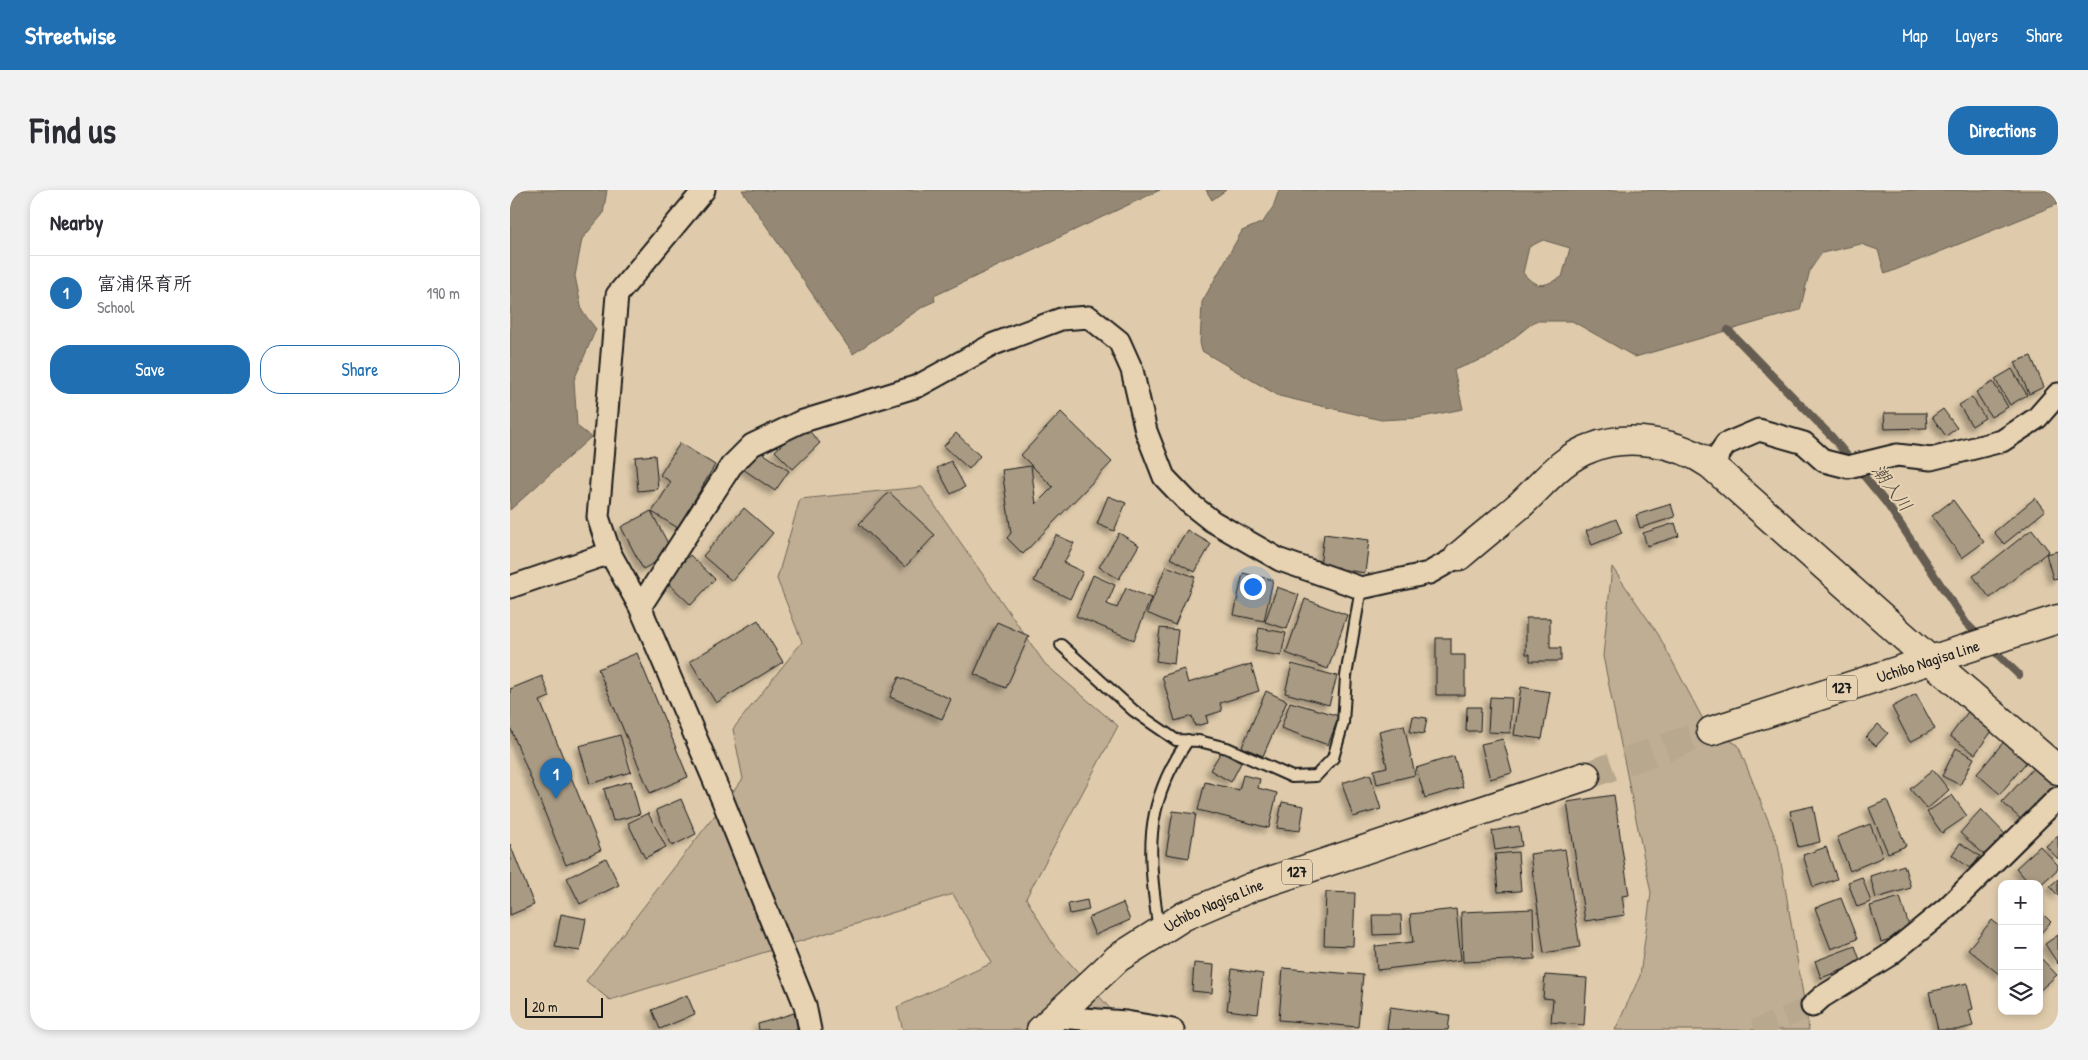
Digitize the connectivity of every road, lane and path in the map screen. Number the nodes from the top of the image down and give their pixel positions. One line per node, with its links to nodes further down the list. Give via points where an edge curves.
1 (704, 190): 4 (street, via 617,295 598,517)
2 (2058, 394): 3 (street, via 2036,418 2002,441 1931,459 1897,455 1848,467 1824,461 1804,443 1759,430 1726,444)
3 (1710, 465): 5 (main road, via 1672,445 1628,440 1591,448 1564,463); 11 (main road)
4 (610, 553): 6 (street); 8 (street)
5 (1459, 556): 7 (street, via 1429,573)
6 (510, 587)
7 (1361, 588): 8 (street, via 1280,560 1188,502 1164,477 1146,431 1132,370 1119,341 1090,317 1061,319 994,344 918,386 800,422 752,445 731,466); 13 (lane, via 1346,676 1343,723 1333,758 1316,776 1292,777 1227,748)
8 (640, 607): 20 (street, via 723,802 804,1005)
9 (2058, 619): 11 (main road, Uchibo Nagisa Line / 127)
10 (1061, 646): 13 (lane, via 1134,711 1176,740)
11 (1929, 659): 12 (main road, Uchibo Nagisa Line / 127); 14 (main road)
12 (1711, 731)
13 (1188, 740): 17 (lane, via 1174,761 1160,794 1150,833 1150,868)
14 (2058, 770)
15 (1586, 776): 17 (main road, Uchibo Nagisa Line / 127, via 1252,887 1184,916)
16 (2058, 798): 18 (street, via 1941,913 1888,956)
17 (1159, 932): 19 (main road, Uchibo Nagisa Line / 127, via 1118,958)
18 (1812, 1006)
19 (1048, 1024): 21 (street, via 1126,1022)
20 (810, 1030)
21 (1173, 1030)

